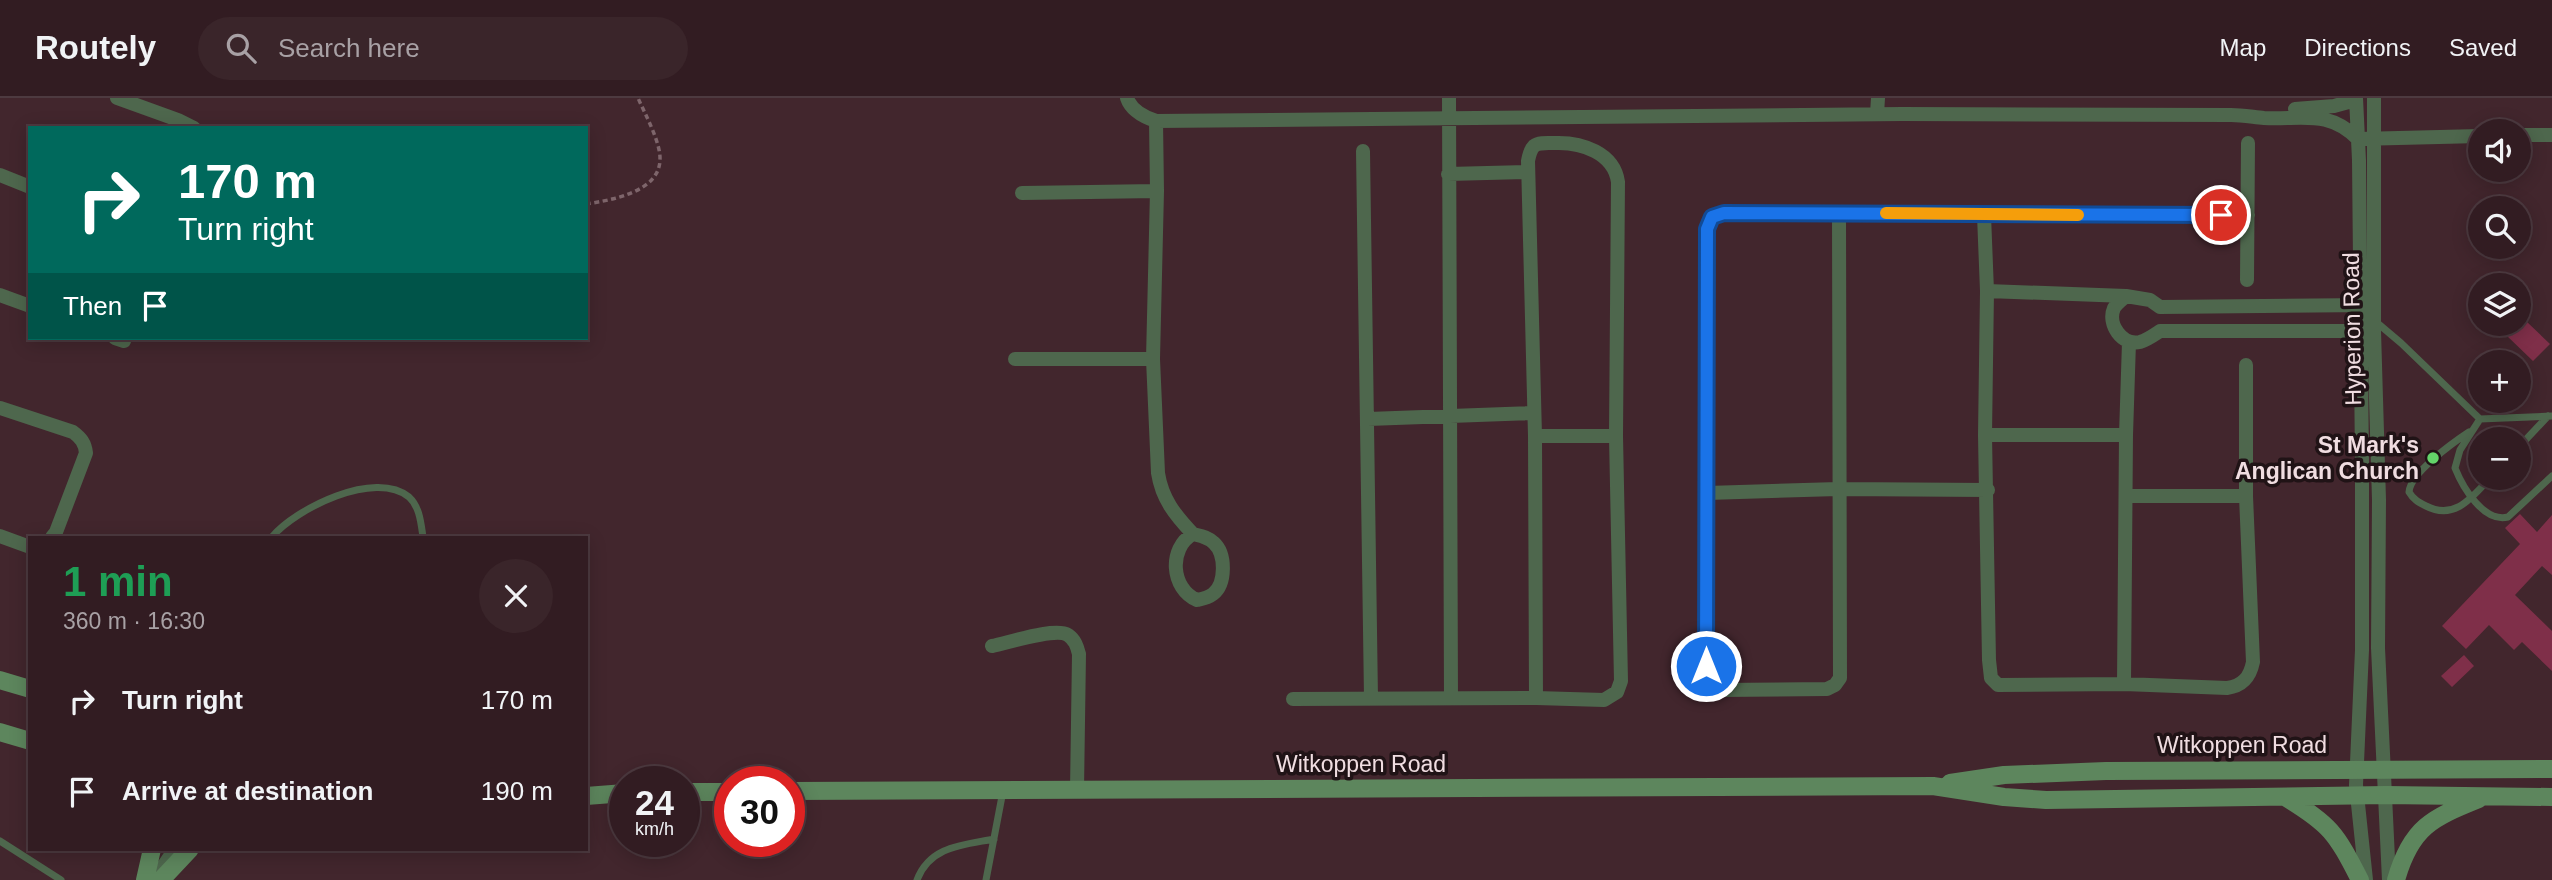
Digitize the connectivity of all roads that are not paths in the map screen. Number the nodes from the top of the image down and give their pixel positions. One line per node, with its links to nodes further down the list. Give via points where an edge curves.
1 (117, 98): 13 (street)
2 (1127, 98): 12 (street, via 1141,114)
3 (1449, 98): 11 (street)
4 (1878, 98): 8 (street)
5 (1902, 98): 9 (street)
6 (2374, 98): 17 (street, Hyperion Road)
7 (2356, 99): 10 (street, via 2334,106); 18 (street, Hyperion Road)
8 (1877, 114): 9 (street); 11 (street)
9 (1902, 114): 10 (street)
10 (2231, 115): 18 (street, via 2328,119)
11 (1448, 118): 12 (street); 22 (street)
12 (1156, 121): 25 (street)
13 (190, 126)
14 (2531, 135): 15 (street)
15 (2552, 135)
16 (2468, 136): 17 (street)
17 (2373, 138): 18 (street); 35 (street, Hyperion Road)
18 (2358, 139): 35 (street, Hyperion Road)
19 (2248, 144): 29 (street)
20 (1363, 151): 47 (street)
21 (1528, 172): 22 (street); 44 (street); 55 (street, via 1532,148 1560,142 1593,150 1617,173)
22 (1448, 174): 45 (street)
23 (0, 176): 24 (street)
24 (28, 186)
25 (1157, 191): 26 (street); 41 (street)
26 (1022, 193)
27 (1839, 213): 28 (street); 58 (street); 63 (street, via 1724,213 1709,220)
28 (1984, 215): 29 (street); 31 (street)
29 (2248, 215): 30 (street)
30 (2247, 280)
31 (1987, 291): 33 (street); 51 (street)
32 (0, 295): 34 (street)
33 (2126, 296): 36 (street, via 2150,300 2160,307); 39 (street, via 2112,316 2118,333)
34 (28, 305)
35 (2367, 305): 36 (street); 37 (street, Hyperion Road)
36 (2238, 306): 38 (street)
37 (2370, 328): 38 (street); 48 (lane, via 2401,343); 83 (street, Hyperion Road); 85 (street, Hyperion Road, via 2379,500 2378,648)
38 (2239, 331): 39 (street, via 2160,331)
39 (2129, 342): 52 (street)
40 (1015, 359): 41 (street)
41 (1153, 359): 67 (street, via 1160,488)
42 (2246, 365): 65 (street)
43 (0, 408): 69 (street, via 73,432 85,447)
44 (1534, 413): 45 (street); 54 (street)
45 (1449, 416): 47 (street); 78 (street)
46 (2550, 416): 48 (lane); 53 (lane)
47 (1368, 419): 77 (street)
48 (2480, 419): 49 (lane)
49 (2475, 427)
50 (2468, 433): 66 (lane, via 2409,486 2412,497 2432,510 2455,510)
51 (1985, 435): 52 (street); 60 (street)
52 (2126, 435): 64 (street)
53 (2531, 435)
54 (1535, 436): 55 (street); 79 (street)
55 (1616, 436): 79 (street, via 1617,692 1604,700)
56 (2468, 438): 59 (lane, via 2455,468)
57 (2552, 475): 66 (lane, via 2508,517 2499,520)
58 (1838, 489): 60 (street); 63 (street); 63 (street, via 1841,674 1835,685 1822,690 1719,690 1709,681)
59 (2468, 489)
60 (1987, 490): 75 (street, via 1989,660 1994,682 2011,686)
61 (2468, 490): 66 (lane)
62 (2478, 490): 66 (lane)
63 (1707, 493)
64 (2126, 496): 65 (street); 75 (street)
65 (2246, 496): 75 (street, via 2250,673 2240,684 2227,688)
66 (2472, 496)
67 (1193, 534): 67 (street, via 1215,544 1221,554 1219,587 1213,595 1197,600 1186,596 1177,581 1178,549)
68 (0, 536): 72 (street)
69 (52, 536)
70 (273, 536): 71 (lane, via 324,500 380,488 397,490 411,499)
71 (423, 536)
72 (28, 546)
73 (992, 646): 88 (street, via 1054,632 1066,634 1076,643)
74 (0, 680): 76 (main road)
75 (2124, 684)
76 (27, 686)
77 (1371, 698): 78 (street); 80 (street)
78 (1451, 698): 79 (street)
79 (1536, 698)
80 (1293, 699)
81 (0, 732): 82 (main road)
82 (28, 740)
83 (2356, 769): 85 (main road, Witkoppen Road); 86 (main road, Witkoppen Road, via 2004,775); 93 (street, Hyperion Road)
84 (2552, 769): 85 (main road, Witkoppen Road)
85 (2384, 770): 92 (street, Hyperion Road)
86 (1933, 786): 88 (main road, Witkoppen Road); 95 (main road, Witkoppen Road, via 2046,800)
87 (1003, 790): 88 (main road, Witkoppen Road); 89 (main road, Witkoppen Road); 97 (lane)
88 (1077, 790)
89 (805, 791)
90 (589, 793): 91 (main road)
91 (609, 793)
92 (2386, 794): 93 (main road, Witkoppen Road); 94 (main road, Witkoppen Road); 110 (street, Hyperion Road)
93 (2358, 795): 95 (main road, Witkoppen Road); 109 (street, Hyperion Road)
94 (2485, 796): 96 (main road, Witkoppen Road); 111 (main road, via 2438,816 2417,834)
95 (2285, 797): 108 (main road, via 2326,825)
96 (2552, 797)
97 (994, 839): 106 (lane, via 946,848 928,862); 107 (lane)
98 (0, 841): 102 (lane)
99 (152, 851): 103 (main road)
100 (173, 851): 104 (street)
101 (188, 851): 105 (main road)
102 (61, 880)
103 (145, 880)
104 (154, 880)
105 (161, 880)
106 (917, 880)
107 (986, 880)
108 (2360, 880)
109 (2366, 880)
110 (2389, 880)
111 (2396, 880)

